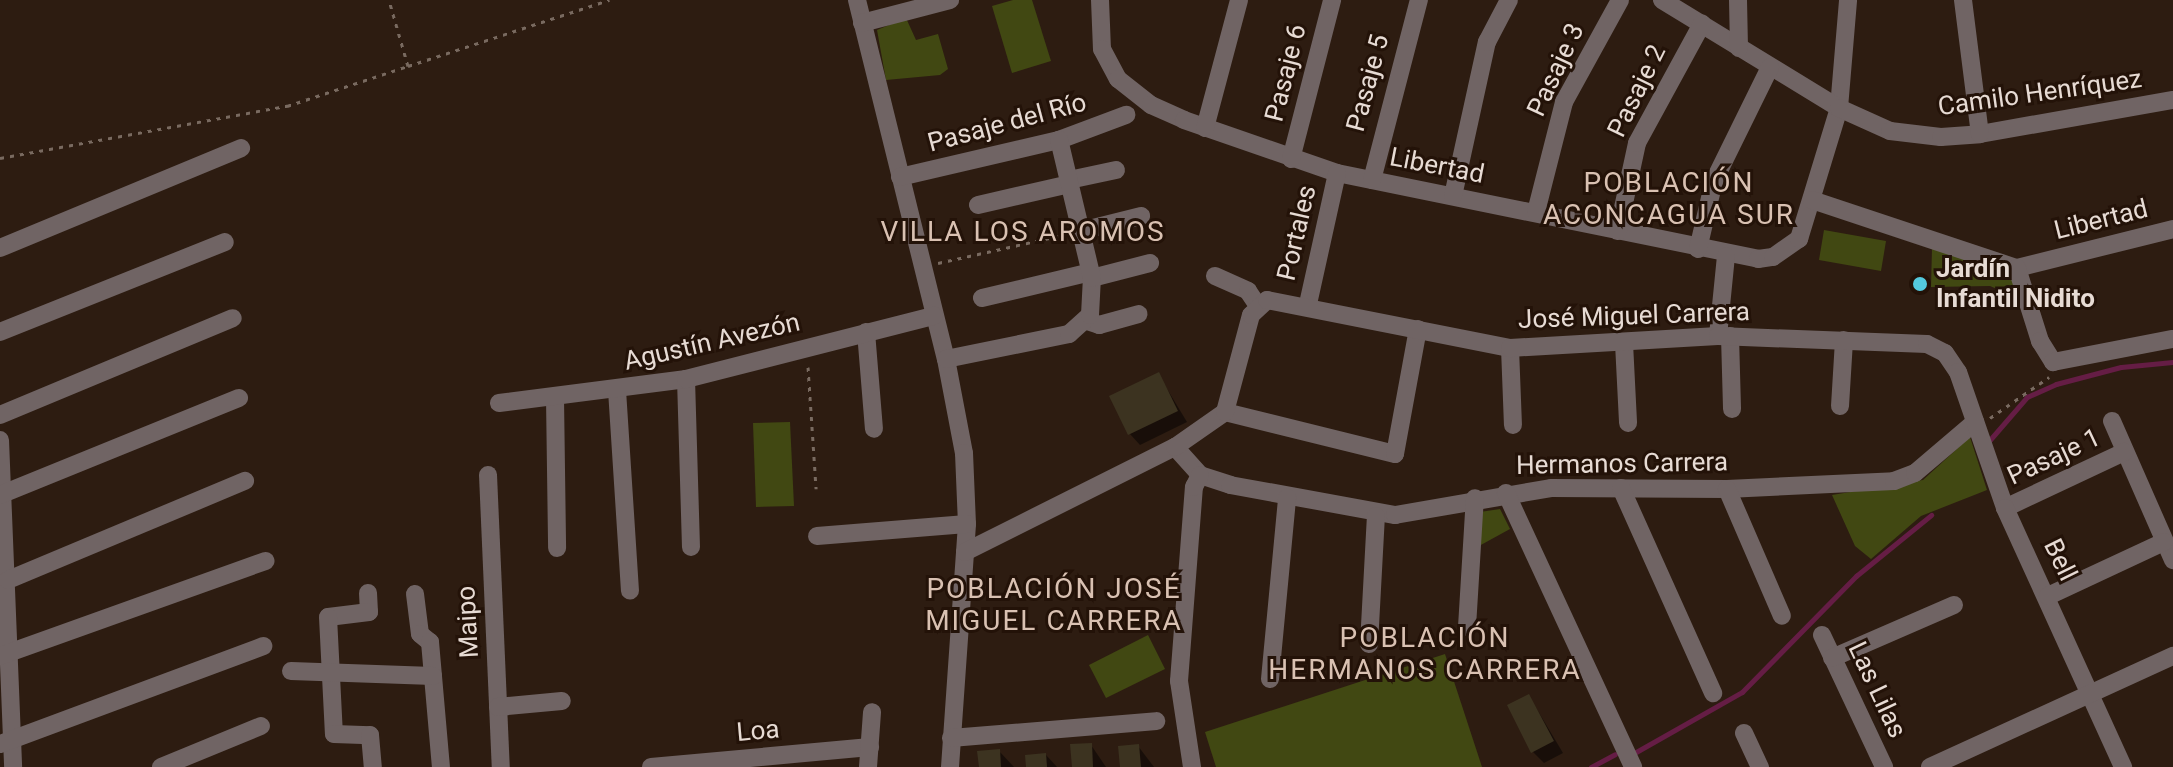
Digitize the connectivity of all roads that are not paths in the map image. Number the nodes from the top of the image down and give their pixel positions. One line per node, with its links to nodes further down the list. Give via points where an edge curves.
1 (857, 0): 13 (street)
2 (950, 0): 13 (street)
3 (1100, 0): 20 (street, Libertad, via 1102,49 1118,79 1151,105)
4 (1239, 0): 20 (street)
5 (1332, 0): 24 (street, Pasaje 6)
6 (1419, 0): 28 (street, Pasaje 5)
7 (1509, 0): 30 (street, via 1487,42)
8 (1620, 0): 33 (street, Pasaje 3, via 1564,102)
9 (1662, 0): 14 (street, Camilo Henríquez)
10 (1738, 0): 15 (street)
11 (1848, 0): 18 (street, Libertad)
12 (1963, 0): 21 (street)
13 (862, 23): 27 (street)
14 (1702, 24): 15 (street, Camilo Henríquez); 37 (street, Pasaje 2, via 1637,143)
15 (1739, 48): 16 (street, Camilo Henríquez)
16 (1770, 67): 18 (street, Camilo Henríquez); 40 (street, via 1714,181)
17 (2173, 100): 21 (street, Camilo Henríquez)
18 (1839, 108): 21 (street, Camilo Henríquez, via 1890,131 1941,137); 31 (street, Libertad)
19 (1126, 115): 22 (street, Pasaje del Río)
20 (1205, 128): 24 (street, Libertad)
21 (1980, 134)
22 (1059, 140): 27 (street, Pasaje del Río); 29 (street)
23 (241, 148): 39 (street)
24 (1291, 159): 26 (street, Libertad)
25 (1116, 170): 29 (street)
26 (1337, 173): 28 (street, Libertad); 47 (street, Portales)
27 (900, 177): 50 (street)
28 (1372, 180): 30 (street, Libertad)
29 (1069, 182): 32 (street); 36 (street)
30 (1453, 196): 33 (street, Libertad)
31 (1812, 200): 41 (street, Libertad, via 1799,239 1786,250 1758,259); 43 (street)
32 (978, 205)
33 (1536, 212): 37 (street, Libertad)
34 (1141, 216): 36 (street)
35 (2173, 229): 43 (street, Libertad)
36 (1081, 231): 44 (street)
37 (1618, 231): 40 (street, Libertad)
38 (225, 242): 54 (street)
39 (0, 248)
40 (1698, 249): 41 (street, Libertad)
41 (1726, 256): 56 (street)
42 (1150, 263): 44 (street)
43 (2017, 268): 57 (street, via 2040,341 2053,362 2062,365)
44 (1092, 275): 46 (street); 52 (street, via 1094,301)
45 (1215, 276): 48 (street, via 1248,291)
46 (982, 298)
47 (1308, 304): 48 (street, José Miguel Carrera, via 1275,299); 53 (street, José Miguel Carrera)
48 (1258, 306): 70 (street)
49 (1139, 314): 52 (street, via 1099,325)
50 (934, 316): 55 (street, Agustín Avezón); 61 (street)
51 (233, 318): 71 (street)
52 (1087, 321): 61 (street, via 1069,334)
53 (1418, 329): 60 (street, José Miguel Carrera); 70 (street, via 1395,454)
54 (0, 332)
55 (866, 332): 63 (street, Agustín Avezón); 76 (street)
56 (1724, 336): 58 (street, José Miguel Carrera); 59 (street, José Miguel Carrera); 69 (street)
57 (2173, 339)
58 (1844, 340): 62 (street, José Miguel Carrera, via 1936,346); 68 (street)
59 (1624, 343): 60 (street, José Miguel Carrera); 74 (street)
60 (1510, 348): 75 (street)
61 (946, 359): 91 (street, via 964,453)
62 (1958, 372): 73 (street, Bell)
63 (686, 379): 64 (street, Agustín Avezón); 94 (street)
64 (617, 390): 66 (street, Agustín Avezón); 100 (street)
65 (239, 398): 86 (street)
66 (555, 398): 67 (street, Agustín Avezón); 95 (street)
67 (499, 403)
68 (1840, 406)
69 (1732, 409)
70 (1225, 412): 78 (street)
71 (0, 415)
72 (2112, 421): 79 (street)
73 (1975, 422): 84 (street, Hermanos Carrera, via 1915,473 1894,481); 89 (street, Bell)
74 (1628, 423)
75 (1513, 425)
76 (874, 429)
77 (0, 440): 86 (street)
78 (1175, 447): 81 (street); 96 (street)
79 (2124, 452): 89 (street, Pasaje 1); 93 (street)
80 (488, 475): 120 (street, Maipo)
81 (1200, 475): 87 (street, Hermanos Carrera); 136 (street, via 1194,487 1179,681)
82 (245, 481): 99 (street)
83 (1621, 488): 84 (street, Hermanos Carrera); 85 (street, Hermanos Carrera); 117 (street)
84 (1727, 489): 105 (street)
85 (1506, 493): 88 (street, Hermanos Carrera); 137 (street)
86 (2, 495): 99 (street)
87 (1287, 498): 90 (street, Hermanos Carrera); 116 (street)
88 (1475, 498): 90 (street, Hermanos Carrera); 106 (street)
89 (2005, 508): 103 (street, Bell)
90 (1376, 516): 108 (street)
91 (967, 524): 92 (street); 96 (street)
92 (817, 536)
93 (2164, 542): 97 (street); 103 (street)
94 (691, 547)
95 (557, 548)
96 (965, 552): 125 (street)
97 (2173, 560)
98 (265, 561): 110 (street)
99 (8, 580): 110 (street)
100 (630, 591)
101 (368, 593): 114 (street, via 369,612 328,617)
102 (415, 594): 115 (street)
103 (2048, 596): 118 (street, Bell)
104 (1954, 605): 112 (street)
105 (1782, 616)
106 (1467, 627)
107 (1822, 635): 112 (street, Las Lilas)
108 (1369, 644)
109 (263, 646): 126 (street)
110 (4, 656): 126 (street)
111 (2173, 656): 118 (street)
112 (1832, 658): 139 (street, Las Lilas)
113 (291, 671): 114 (street)
114 (330, 671): 115 (street); 130 (street, via 334,734 370,735)
115 (433, 676): 131 (street)
116 (1270, 679)
117 (1713, 693)
118 (2092, 693): 140 (street); 141 (street, Bell)
119 (562, 701): 120 (street)
120 (498, 707): 132 (street, Maipo)
121 (872, 712): 127 (street)
122 (1156, 721): 125 (street)
123 (261, 726): 129 (street)
124 (1744, 733): 138 (street)
125 (951, 738): 135 (street)
126 (6, 744): 128 (street)
127 (870, 747): 133 (street, Loa); 134 (street)
128 (13, 767)
129 (161, 767)
130 (373, 767)
131 (441, 767)
132 (501, 767)
133 (651, 767)
134 (868, 767)
135 (950, 767)
136 (1192, 767)
137 (1633, 767)
138 (1760, 767)
139 (1884, 767)
140 (1930, 767)
141 (2123, 767)

